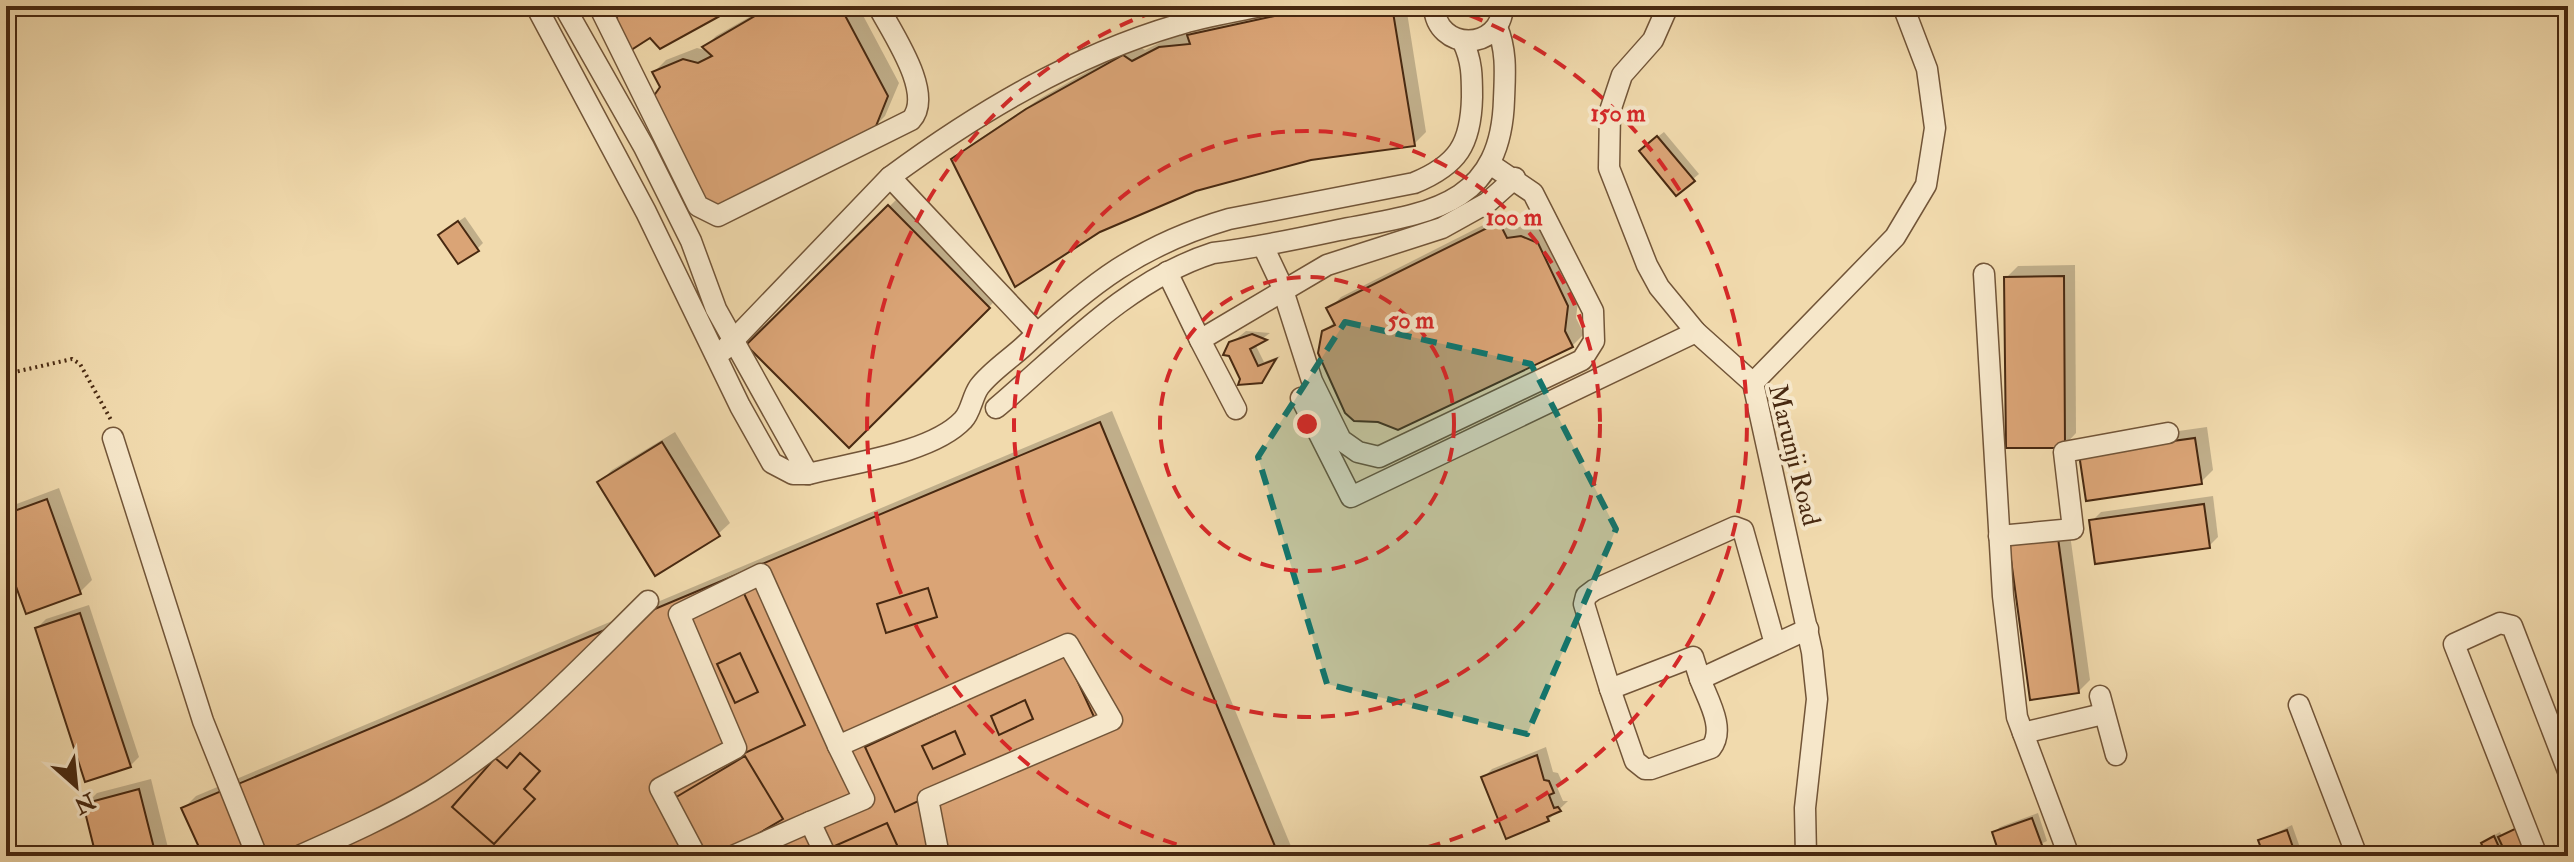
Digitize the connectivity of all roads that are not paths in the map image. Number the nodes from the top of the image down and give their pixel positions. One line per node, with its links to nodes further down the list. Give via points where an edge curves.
1 (536, 6): 23 (street)
2 (564, 6): 22 (street, via 644,147)
3 (599, 6): 4 (street, via 698,206 718,216 918,113 914,73)
4 (878, 6)
5 (1261, 6): 13 (street, via 1177,25 1079,62 963,123)
6 (1434, 6): 11 (street, via 1443,31)
7 (1503, 6): 10 (street)
8 (1668, 6): 19 (street, Marunji Road, via 1653,40 1622,75 1610,111 1609,168 1653,276)
9 (1903, 6): 24 (street, via 1927,69 1935,128 1926,185 1895,237)
10 (1497, 27): 11 (street, via 1478,41); 12 (street, via 1505,57 1503,134)
11 (1463, 42): 20 (street, via 1472,67 1471,128 1457,154 1433,175 1200,227 1124,262)
12 (1490, 164): 14 (street); 15 (street, via 1465,192 1423,214)
13 (890, 177): 20 (street); 22 (street)
14 (1515, 178): 18 (street, via 1487,203 1442,228 1327,265); 18 (street, via 1533,193 1593,311 1594,341 1582,360 1447,425 1379,457 1358,452 1341,440 1312,381)
15 (1263, 246): 16 (street, via 1213,253); 18 (street)
16 (1167, 272): 21 (street); 26 (street, via 1113,308)
17 (1984, 274): 31 (street)
18 (1282, 289): 21 (street)
19 (1696, 332): 24 (street, Marunji Road); 25 (street, via 1351,497)
20 (1037, 333): 30 (street, via 979,387 964,420 935,438)
21 (1200, 340): 27 (street)
22 (734, 342): 23 (street); 30 (street)
23 (717, 356): 30 (street, via 772,463 793,474)
24 (1753, 383): 33 (street, Marunji Road)
25 (1301, 398)
26 (996, 408)
27 (1236, 409)
28 (2168, 433): 31 (street, via 2064,452 2073,529)
29 (113, 438): 43 (street, via 203,721)
30 (808, 474)
31 (1999, 536): 38 (street, via 2012,682)
32 (648, 601): 44 (street, via 558,692 468,764 391,813)
33 (1808, 629): 34 (street); 49 (street, Marunji Road, via 1817,699 1805,808)
34 (1775, 644): 35 (street); 36 (street, via 1743,530 1735,527 1586,596)
35 (1700, 679): 36 (street, via 1693,657); 36 (street, via 1717,727 1716,741 1711,748 1651,769 1635,761)
36 (1610, 689)
37 (2299, 705): 51 (street)
38 (2023, 733): 40 (street, via 2102,705); 50 (street)
39 (838, 746): 42 (street, via 864,799); 45 (street, via 761,574 679,614 736,748 660,788); 48 (street, via 1068,644 1112,720 928,799)
40 (2116, 755)
41 (2568, 771): 52 (street, via 2512,626 2500,623 2454,644)
42 (810, 822): 46 (street); 47 (street)
43 (257, 856)
44 (299, 856)
45 (696, 856)
46 (733, 856)
47 (826, 856)
48 (939, 856)
49 (1806, 856)
50 (2069, 856)
51 (2357, 856)
52 (2537, 856)

